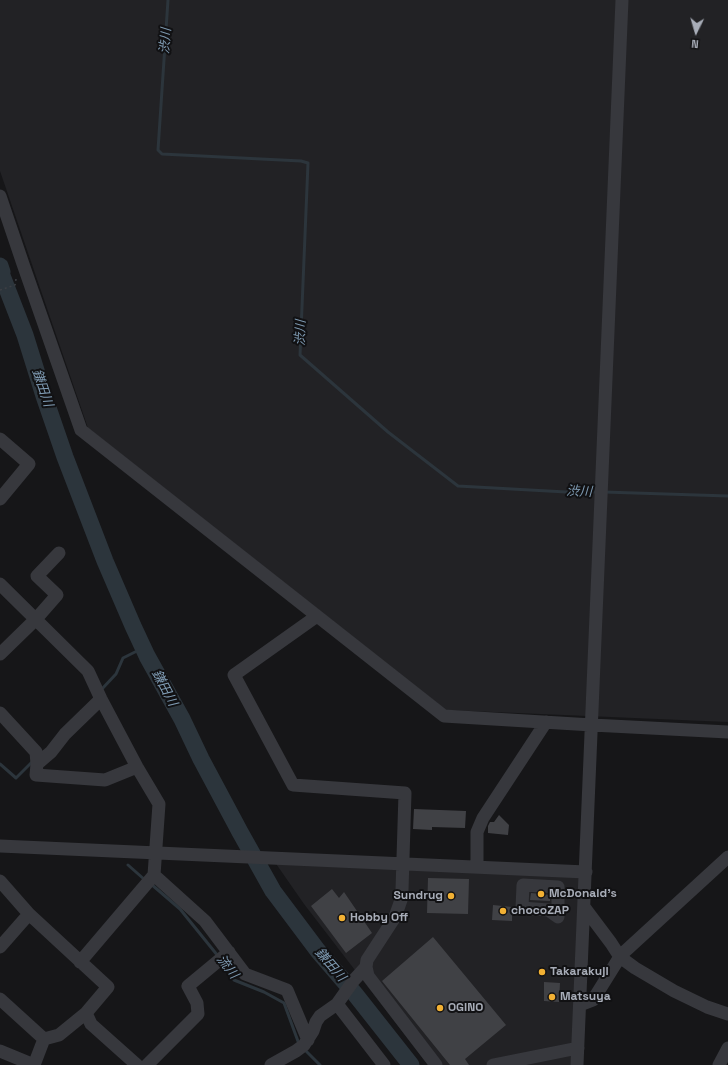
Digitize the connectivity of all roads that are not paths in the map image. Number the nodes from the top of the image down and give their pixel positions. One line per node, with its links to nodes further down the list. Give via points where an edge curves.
1 (622, 0): 13 (street)
2 (0, 196): 7 (street, via 81,430)
3 (0, 440): 4 (street, via 29,464)
4 (0, 499)
5 (59, 553): 8 (street, via 37,576 57,596)
6 (0, 584): 8 (street)
7 (317, 616): 12 (street, via 444,716); 20 (street, via 234,675 293,784 405,793)
8 (36, 619): 9 (street); 10 (street, via 88,671)
9 (0, 654)
10 (101, 699): 15 (street); 16 (street)
11 (0, 713): 15 (street, via 36,752)
12 (546, 722): 13 (street); 21 (street, via 483,818 477,832)
13 (592, 725): 14 (street); 22 (street)
14 (728, 732)
15 (37, 764): 16 (street, via 36,775 105,780)
16 (137, 767): 18 (street, via 159,804)
17 (0, 846): 18 (street)
18 (156, 853): 20 (street); 23 (street)
19 (728, 857): 29 (street)
20 (403, 864): 21 (street); 31 (street, via 398,909 367,960)
21 (477, 867): 22 (street)
22 (586, 872): 25 (street)
23 (154, 875): 28 (street, via 205,921); 30 (street)
24 (0, 881): 26 (street)
25 (584, 908): 29 (street); 34 (street)
26 (29, 914): 27 (street); 30 (street)
27 (0, 947)
28 (229, 952): 38 (street, via 245,974 287,990); 43 (street, via 188,986 197,1003 198,1014)
29 (620, 957): 34 (street, via 593,1000); 36 (street, via 674,992)
30 (80, 962): 35 (street, via 108,987)
31 (366, 967): 33 (street); 46 (street, via 368,976)
32 (0, 999): 37 (street)
33 (339, 1002): 38 (street, via 320,1016); 45 (street)
34 (580, 1005): 41 (street)
35 (86, 1013): 37 (street, via 60,1035); 42 (street, via 92,1024)
36 (728, 1014)
37 (44, 1039): 40 (street, via 34,1065)
38 (308, 1040): 44 (street, via 296,1051)
39 (728, 1048): 48 (street)
40 (0, 1051)
41 (580, 1059): 47 (street)
42 (137, 1065)
43 (147, 1065)
44 (272, 1065)
45 (384, 1065)
46 (436, 1065)
47 (493, 1065)
48 (719, 1065)

